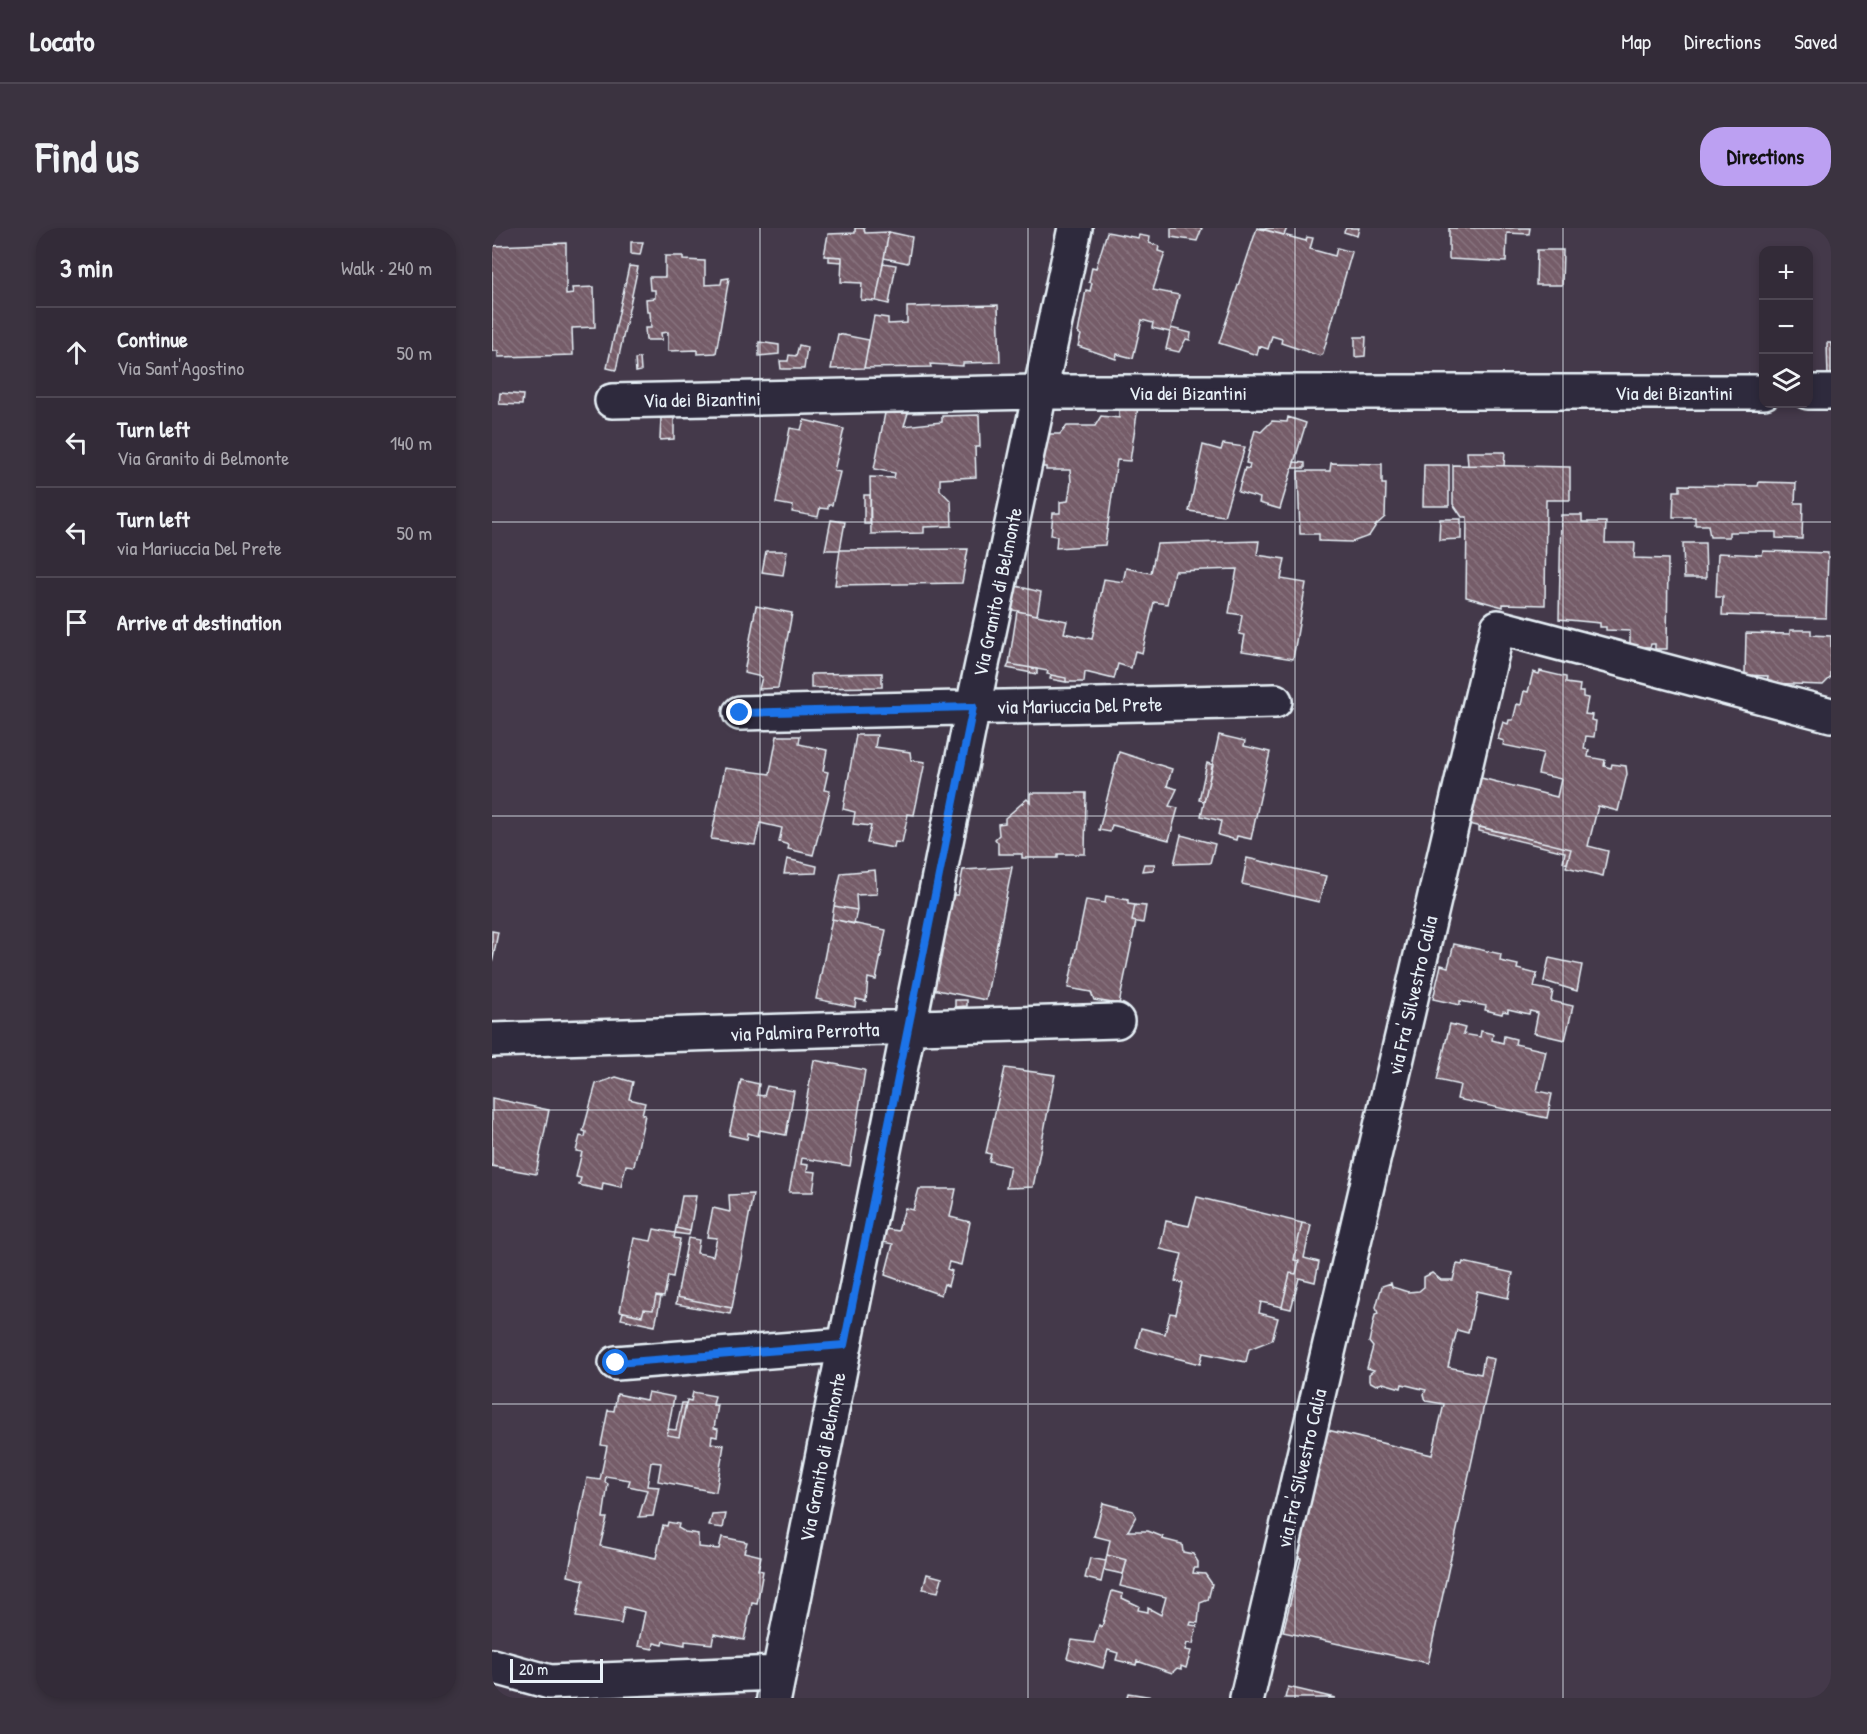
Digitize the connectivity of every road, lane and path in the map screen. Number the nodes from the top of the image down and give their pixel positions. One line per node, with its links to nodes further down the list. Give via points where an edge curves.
1 (1075, 228): 2 (street, Via Granito di Belmonte)
2 (1038, 392): 3 (street, Via dei Bizantini); 6 (street, Via dei Bizantini); 8 (street, Via Granito di Belmonte)
3 (1759, 392)
4 (1813, 392): 5 (street)
5 (1831, 392)
6 (612, 401)
7 (1275, 701): 8 (street, via Mariuccia Del Prete)
8 (973, 707): 9 (street, via Mariuccia Del Prete); 12 (street, Via Granito di Belmonte)
9 (740, 713)
10 (1831, 715): 18 (street, via Fra' Silvestro Calia, via 1498,627)
11 (1117, 1021): 12 (street, via Palmira Perrotta)
12 (908, 1028): 13 (street, via Palmira Perrotta); 14 (street, Via Granito di Belmonte)
13 (492, 1040)
14 (844, 1345): 15 (street); 17 (street, Via Granito di Belmonte)
15 (616, 1363)
16 (492, 1666): 17 (street, via 550,1682)
17 (777, 1685)
18 (1247, 1698)

